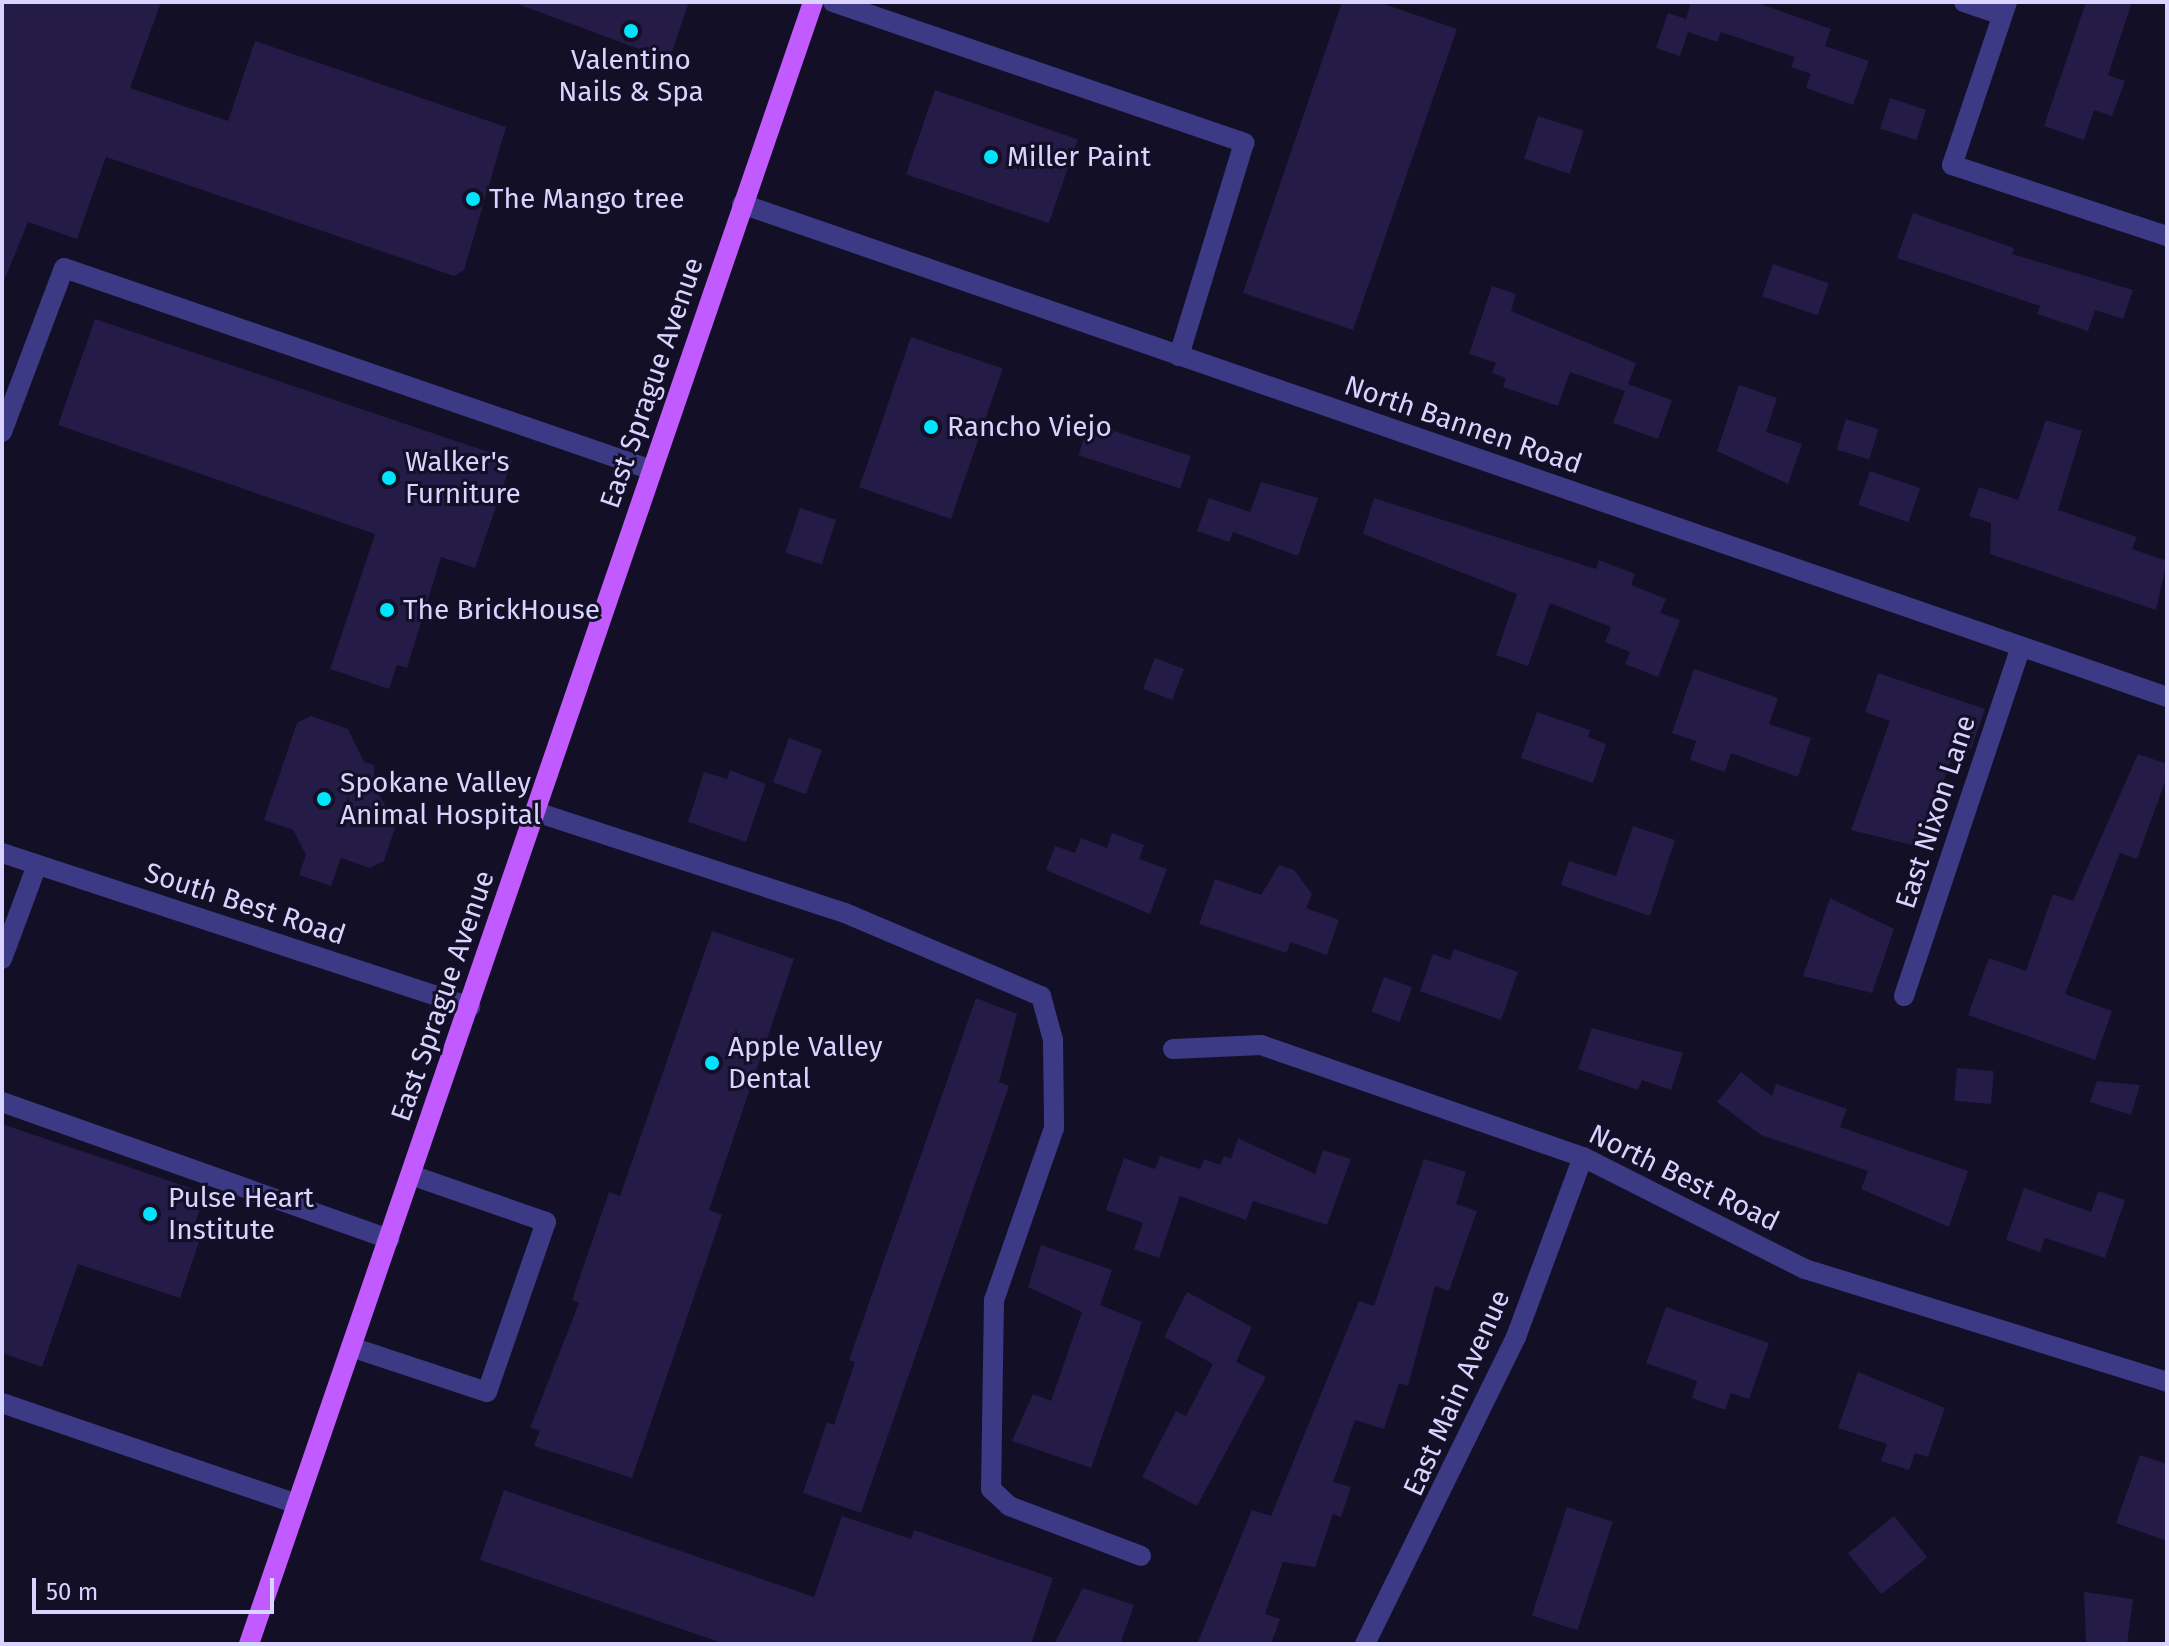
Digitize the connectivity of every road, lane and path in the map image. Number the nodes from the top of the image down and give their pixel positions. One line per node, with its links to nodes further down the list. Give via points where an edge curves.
1 (813, 2): 5 (main road, East Sprague Avenue)
2 (833, 2): 7 (street, via 1244,143)
3 (1964, 2): 4 (street)
4 (2005, 9): 6 (street, via 1952,165)
5 (742, 204): 7 (street, North Bannen Road); 9 (main road, East Sprague Avenue)
6 (2167, 236)
7 (1179, 356): 10 (street, North Bannen Road)
8 (2, 432): 9 (street, via 64,268)
9 (652, 470): 12 (main road, East Sprague Avenue)
10 (2021, 647): 11 (street, North Bannen Road); 16 (street, East Nixon Lane)
11 (2167, 697)
12 (536, 812): 17 (main road, East Sprague Avenue); 27 (street, via 845,913 1041,996 1053,1040 1054,1128 994,1300 991,1489 1009,1506)
13 (2, 853): 14 (street, South Best Road)
14 (37, 865): 15 (street); 17 (street, South Best Road)
15 (2, 958)
16 (1904, 996)
17 (470, 1007): 21 (main road, East Sprague Avenue)
18 (1173, 1049): 20 (street, North Best Road, via 1261,1045)
19 (2, 1102): 22 (street)
20 (1583, 1157): 24 (street, North Best Road, via 1805,1269); 29 (street, East Main Avenue, via 1516,1337)
21 (411, 1175): 22 (main road, East Sprague Avenue); 23 (street, via 546,1222 492,1378 487,1392)
22 (389, 1239): 23 (main road, East Sprague Avenue)
23 (351, 1347): 26 (main road, East Sprague Avenue)
24 (2167, 1382)
25 (2, 1403): 26 (street)
26 (297, 1504): 28 (main road, East Sprague Avenue)
27 (1141, 1556)
28 (249, 1644)
29 (1365, 1644)

